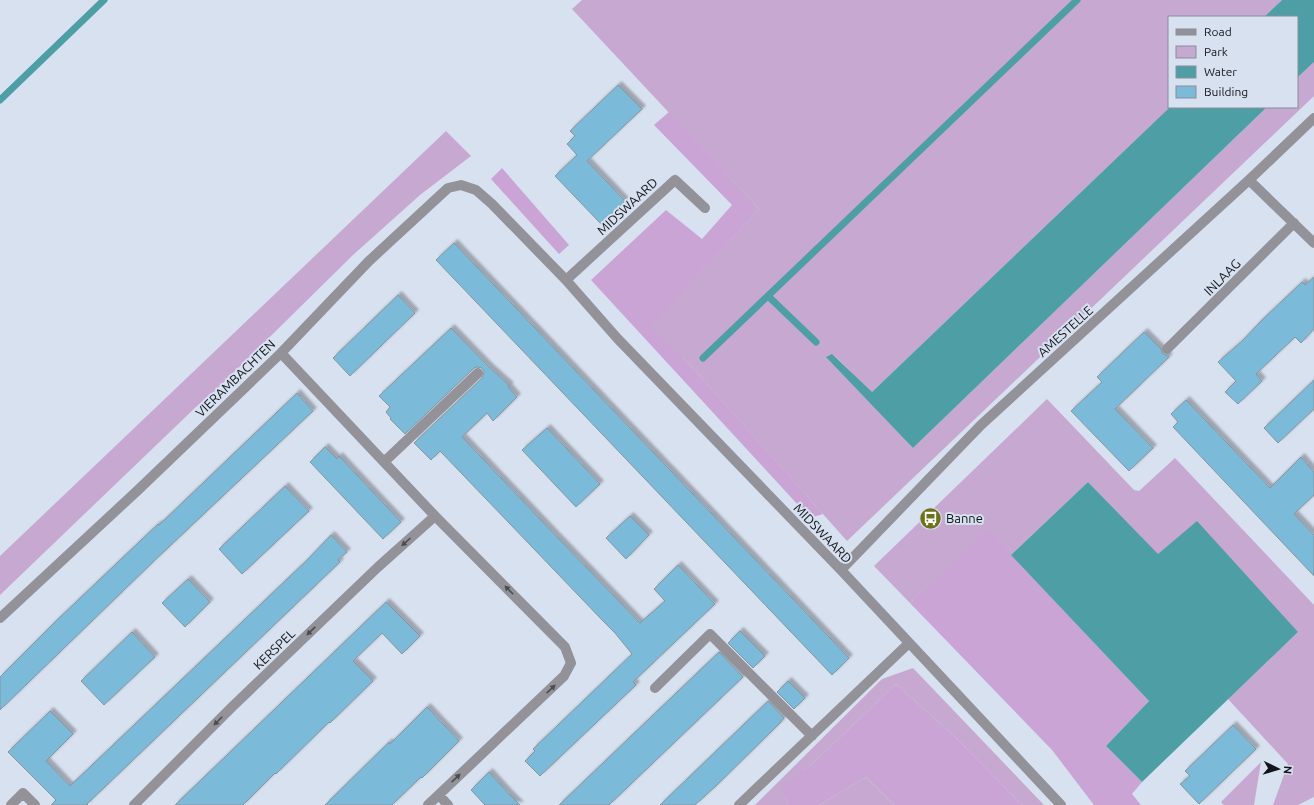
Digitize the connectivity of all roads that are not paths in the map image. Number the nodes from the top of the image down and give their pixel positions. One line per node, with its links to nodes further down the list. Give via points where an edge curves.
1 (1314, 118): 2 (street, AMESTELLE)
2 (1250, 180): 5 (street); 13 (street, AMESTELLE, via 981,425)
3 (492, 204): 7 (street, MIDSWAARD); 9 (street, VIERAMBACHTEN, via 476,190 461,185 448,188 369,261)
4 (705, 208): 7 (street, MIDSWAARD, via 675,180)
5 (1294, 223): 6 (street); 8 (street, INLAAG)
6 (1314, 243)
7 (566, 280): 13 (street, MIDSWAARD, via 617,338)
8 (1167, 348)
9 (281, 353): 11 (street); 14 (street, VIERAMBACHTEN)
10 (478, 373): 11 (street)
11 (384, 462): 12 (street)
12 (436, 516): 18 (street, one-way to 12, via 564,676 571,663 565,647); 21 (street, KERSPEL, one-way to 21, via 378,567 243,696)
13 (840, 570): 15 (street, MIDSWAARD)
14 (0, 618)
15 (909, 643): 17 (street); 25 (street, MIDSWAARD)
16 (655, 688): 17 (street, via 710,634)
17 (812, 736): 24 (street)
18 (438, 795): 22 (street); 23 (street)
19 (11, 805): 20 (street, via 23,794)
20 (35, 805)
21 (134, 805)
22 (428, 805)
23 (448, 805)
24 (739, 805)
25 (1061, 805)

